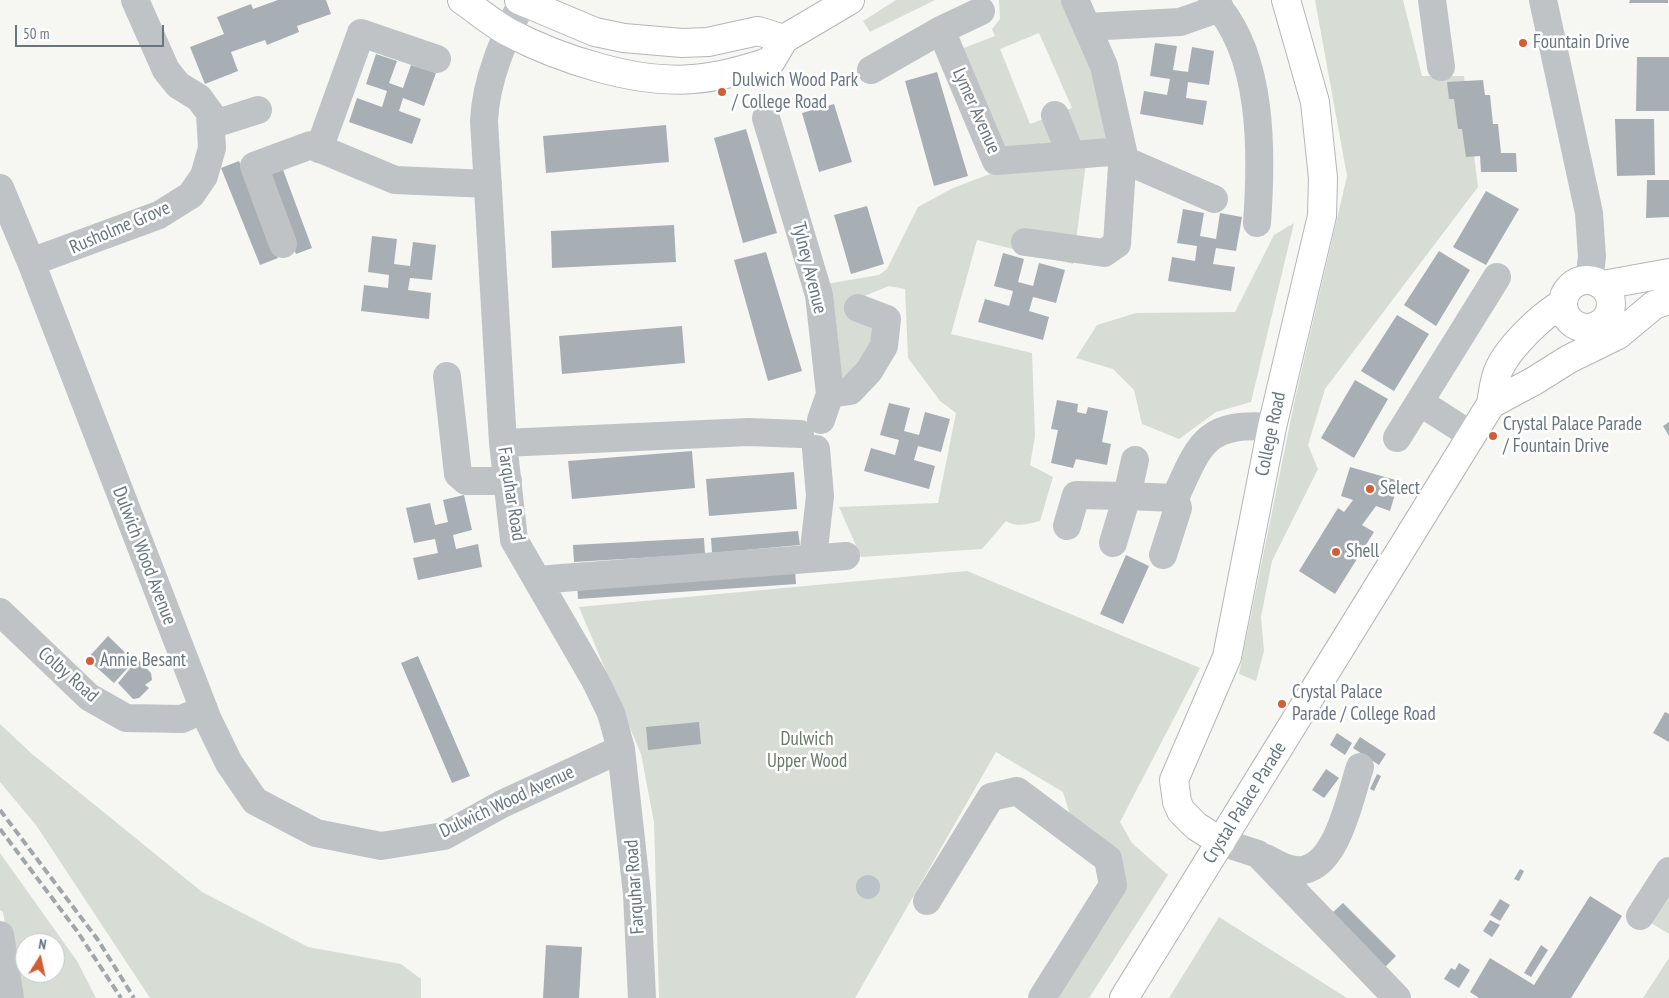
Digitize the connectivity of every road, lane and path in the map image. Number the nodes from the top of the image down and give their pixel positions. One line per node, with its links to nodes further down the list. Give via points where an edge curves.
1 (135, 0): 21 (street, Rusholme Grove, via 166,70 178,85 199,98 210,113)
2 (462, 0): 13 (main road)
3 (850, 0): 14 (main road)
4 (1075, 0): 11 (street)
5 (1286, 0): 44 (main road, College Road, via 1315,102 1323,207)
6 (1432, 0): 16 (street)
7 (1543, 0): 34 (street, via 1590,213)
8 (521, 1): 13 (street, Farquhar Road); 14 (main road, via 595,32 655,43 708,42 758,31)
9 (1216, 4): 11 (street, via 1180,22); 28 (street, via 1236,36 1252,79 1261,166)
10 (982, 11): 12 (street)
11 (1087, 27): 24 (street, via 1104,66)
12 (941, 30): 17 (street); 23 (street, Lymer Avenue, via 996,161)
13 (508, 32): 14 (main road, via 577,61 641,77 691,80 722,76 771,61); 25 (street, Farquhar Road, via 487,86 484,108)
14 (784, 39)
15 (437, 59): 22 (street, via 361,33)
16 (1441, 67)
17 (871, 70)
18 (258, 110): 21 (street)
19 (1055, 115): 23 (street)
20 (766, 118): 41 (street, Tylney Avenue, via 819,294)
21 (211, 126): 31 (street, Rusholme Grove, via 212,148 204,176 191,195 159,215)
22 (319, 149): 25 (street, via 395,180); 30 (street, via 311,145 254,166)
23 (1071, 155): 24 (street, Lymer Avenue)
24 (1123, 155): 27 (street); 29 (street, via 1117,244 1104,252)
25 (488, 184): 48 (street, Farquhar Road)
26 (0, 188): 31 (street, Dulwich Wood Avenue)
27 (1214, 199)
28 (1257, 223)
29 (1025, 242)
30 (283, 244)
31 (31, 262): 60 (street, Dulwich Wood Avenue)
32 (1669, 273): 34 (main road)
33 (1497, 277): 42 (street)
34 (1596, 282): 36 (main road, via 1571,286); 38 (main road, via 1611,298)
35 (1662, 302): 38 (main road); 39 (main road, via 1618,336)
36 (1562, 304): 39 (main road, via 1567,318); 43 (main road, Crystal Palace Parade, via 1551,310 1520,341 1499,369)
37 (858, 308): 41 (street, via 886,318 884,346 870,371 850,391)
38 (1610, 313): 39 (main road)
39 (1593, 337): 43 (main road, Crystal Palace Parade, via 1569,359)
40 (447, 376): 50 (street, via 458,474 466,481)
41 (830, 394): 45 (street, Tylney Avenue)
42 (1421, 403): 46 (street); 47 (street)
43 (1491, 404): 46 (main road, Crystal Palace Parade)
44 (1272, 427): 52 (street, via 1243,425 1210,436 1194,456); 63 (main road, College Road, via 1227,656 1174,780 1181,812)
45 (812, 434): 48 (street, via 750,432); 57 (street, via 820,496)
46 (1471, 435): 63 (main road, Crystal Palace Parade)
47 (1397, 438)
48 (503, 443): 50 (street, Farquhar Road)
49 (1135, 460): 51 (street)
50 (508, 481): 58 (street, Farquhar Road, via 514,540)
51 (1126, 496): 52 (street); 53 (street, via 1076,495); 54 (street)
52 (1175, 498): 55 (street, via 1178,508)
53 (1067, 526)
54 (1113, 543)
55 (1163, 555)
56 (846, 556): 57 (street)
57 (813, 558): 58 (street)
58 (536, 580): 61 (street, Farquhar Road, via 595,680 611,713)
59 (0, 612): 60 (street, Colby Road, via 89,697 126,718 182,719)
60 (204, 709): 61 (street, Dulwich Wood Avenue, via 229,763 255,801 316,833 381,846 444,836 502,804)
61 (621, 750): 70 (street, Farquhar Road, via 637,894)
62 (1360, 767): 64 (street, via 1333,848 1324,860 1308,869 1296,870)
63 (1221, 842): 64 (street); 72 (main road, Crystal Palace Parade)
64 (1258, 854): 73 (street)
65 (1669, 871): 67 (street)
66 (927, 901): 71 (street, via 990,797 1017,791 1108,859 1113,886)
67 (1640, 916)
68 (0, 935): 69 (street)
69 (10, 998)
70 (642, 998)
71 (1042, 998)
72 (1124, 998)
73 (1397, 998)

